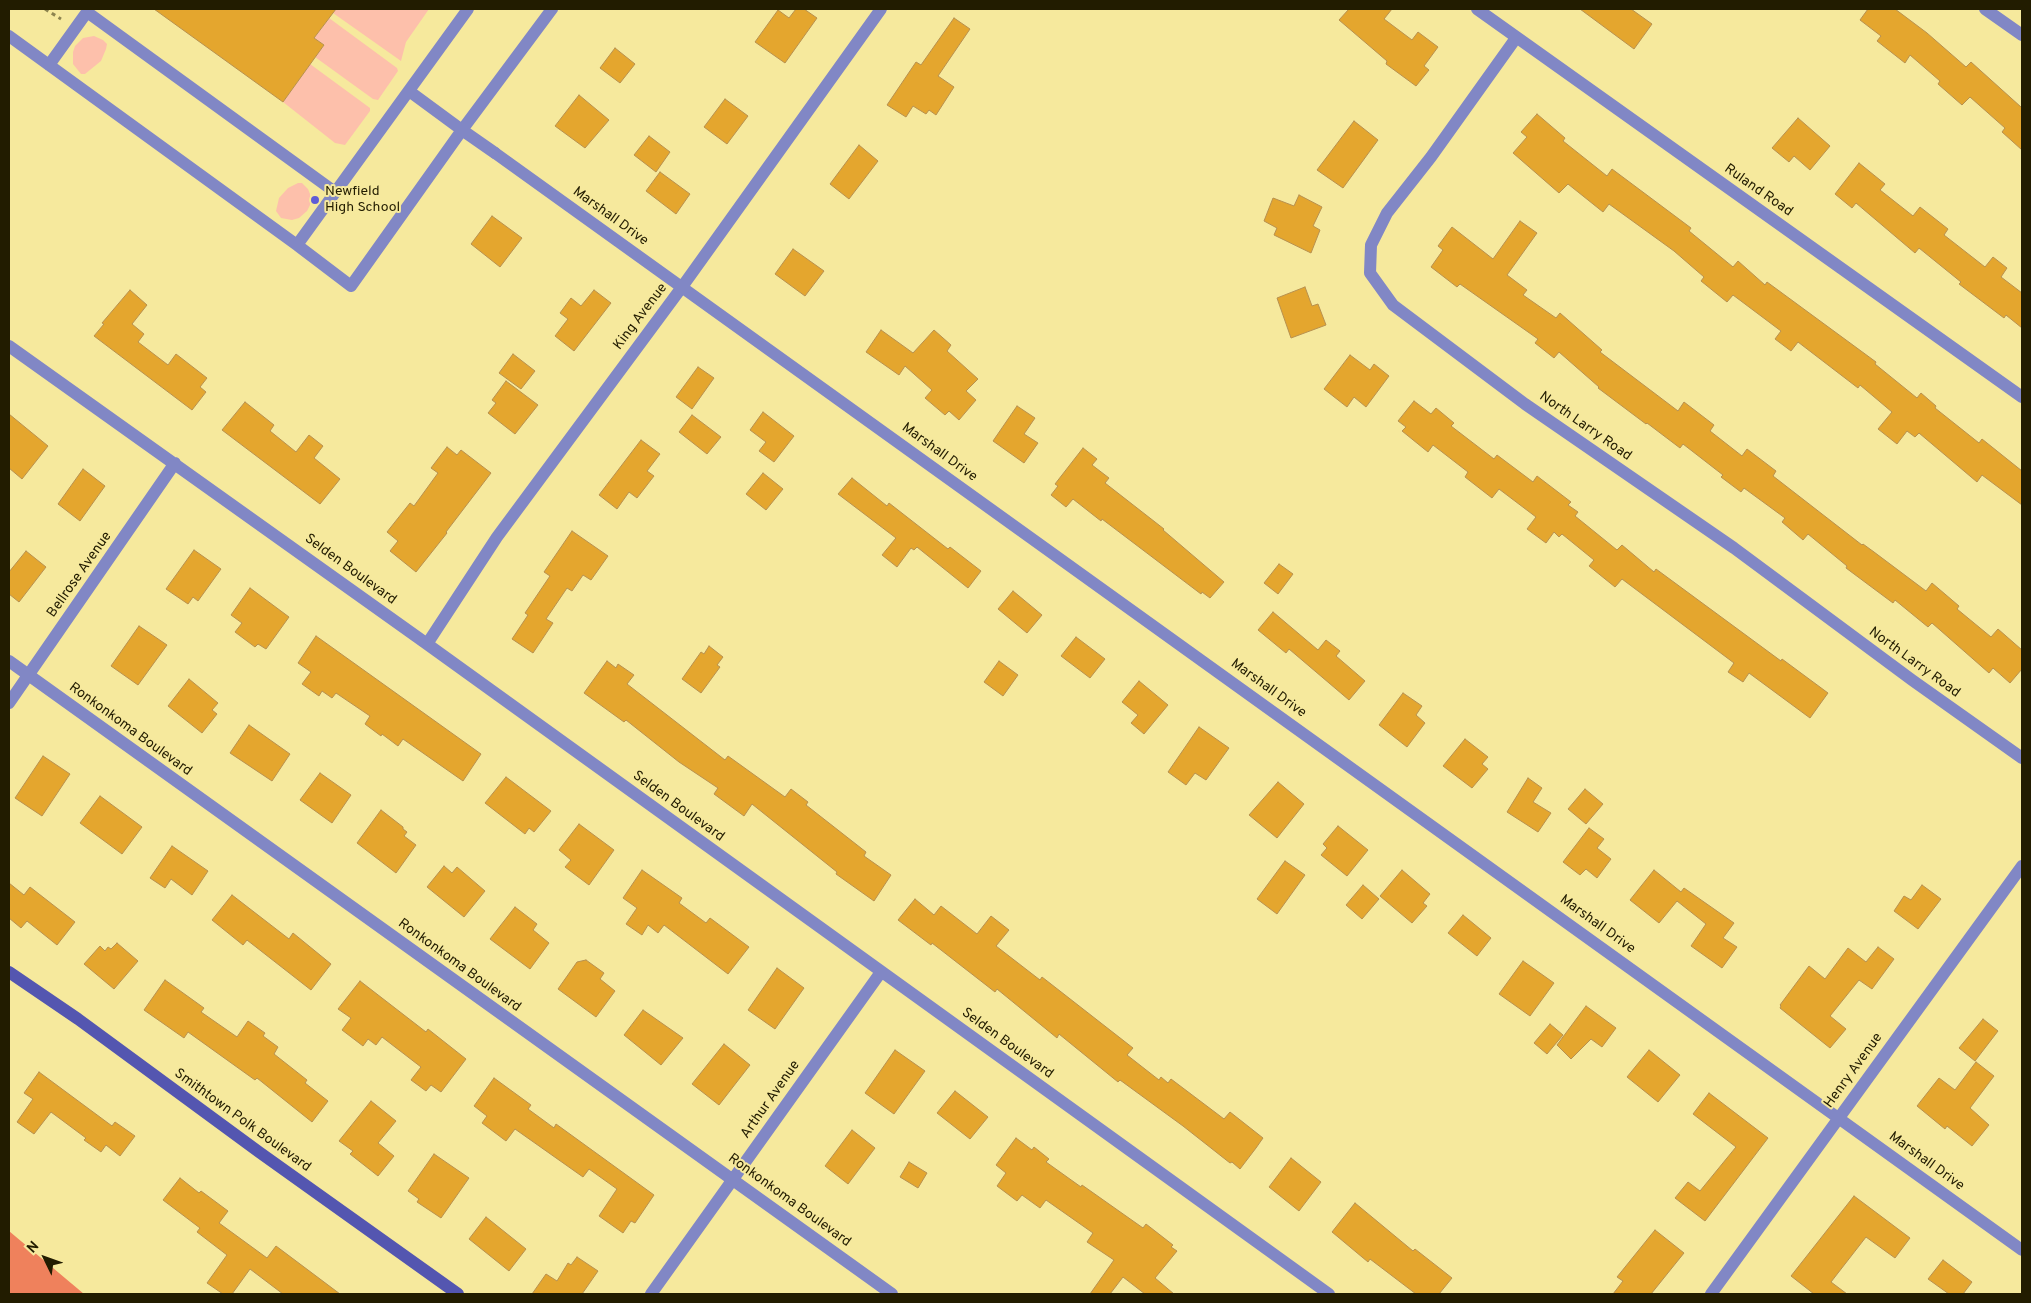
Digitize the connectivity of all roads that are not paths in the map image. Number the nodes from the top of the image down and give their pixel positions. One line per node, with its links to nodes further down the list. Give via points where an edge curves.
1 (468, 9): 11 (street)
2 (552, 9): 12 (street)
3 (881, 9): 15 (street, King Avenue)
4 (1477, 9): 9 (street, Ruland Road)
5 (1986, 9): 7 (street)
6 (89, 11): 10 (street); 13 (street)
7 (2022, 35)
8 (9, 36): 10 (street)
9 (1516, 38): 17 (street, Ruland Road); 23 (street, North Larry Road, via 1387,213 1371,245 1370,274 1393,305 1525,404 1734,548)
10 (49, 65): 14 (street)
11 (409, 91): 12 (street, Marshall Drive); 13 (street)
12 (462, 130): 14 (street, via 351,286); 15 (street, Marshall Drive)
13 (335, 192): 14 (street)
14 (297, 245)
15 (682, 287): 19 (street, King Avenue, via 497,537); 27 (street, Marshall Drive)
16 (9, 346): 18 (street, Selden Boulevard)
17 (2022, 397)
18 (175, 463): 19 (street, Selden Boulevard); 21 (street, Bellrose Avenue)
19 (427, 644): 26 (street, Selden Boulevard)
20 (9, 661): 21 (street, Ronkonkoma Boulevard)
21 (28, 676): 22 (street, Bellrose Avenue); 28 (street, Ronkonkoma Boulevard)
22 (9, 703)
23 (2022, 758)
24 (2022, 866): 27 (street, Henry Avenue)
25 (9, 972): 30 (street, Smithtown Polk Boulevard, via 78,1018)
26 (881, 972): 28 (street, Arthur Avenue); 33 (street, Selden Boulevard)
27 (1839, 1117): 29 (street, Marshall Drive); 34 (street, Henry Avenue)
28 (733, 1180): 31 (street, Arthur Avenue); 32 (street, Ronkonkoma Boulevard)
29 (2022, 1250)
30 (458, 1294)
31 (651, 1294)
32 (892, 1294)
33 (1329, 1294)
34 (1712, 1294)

